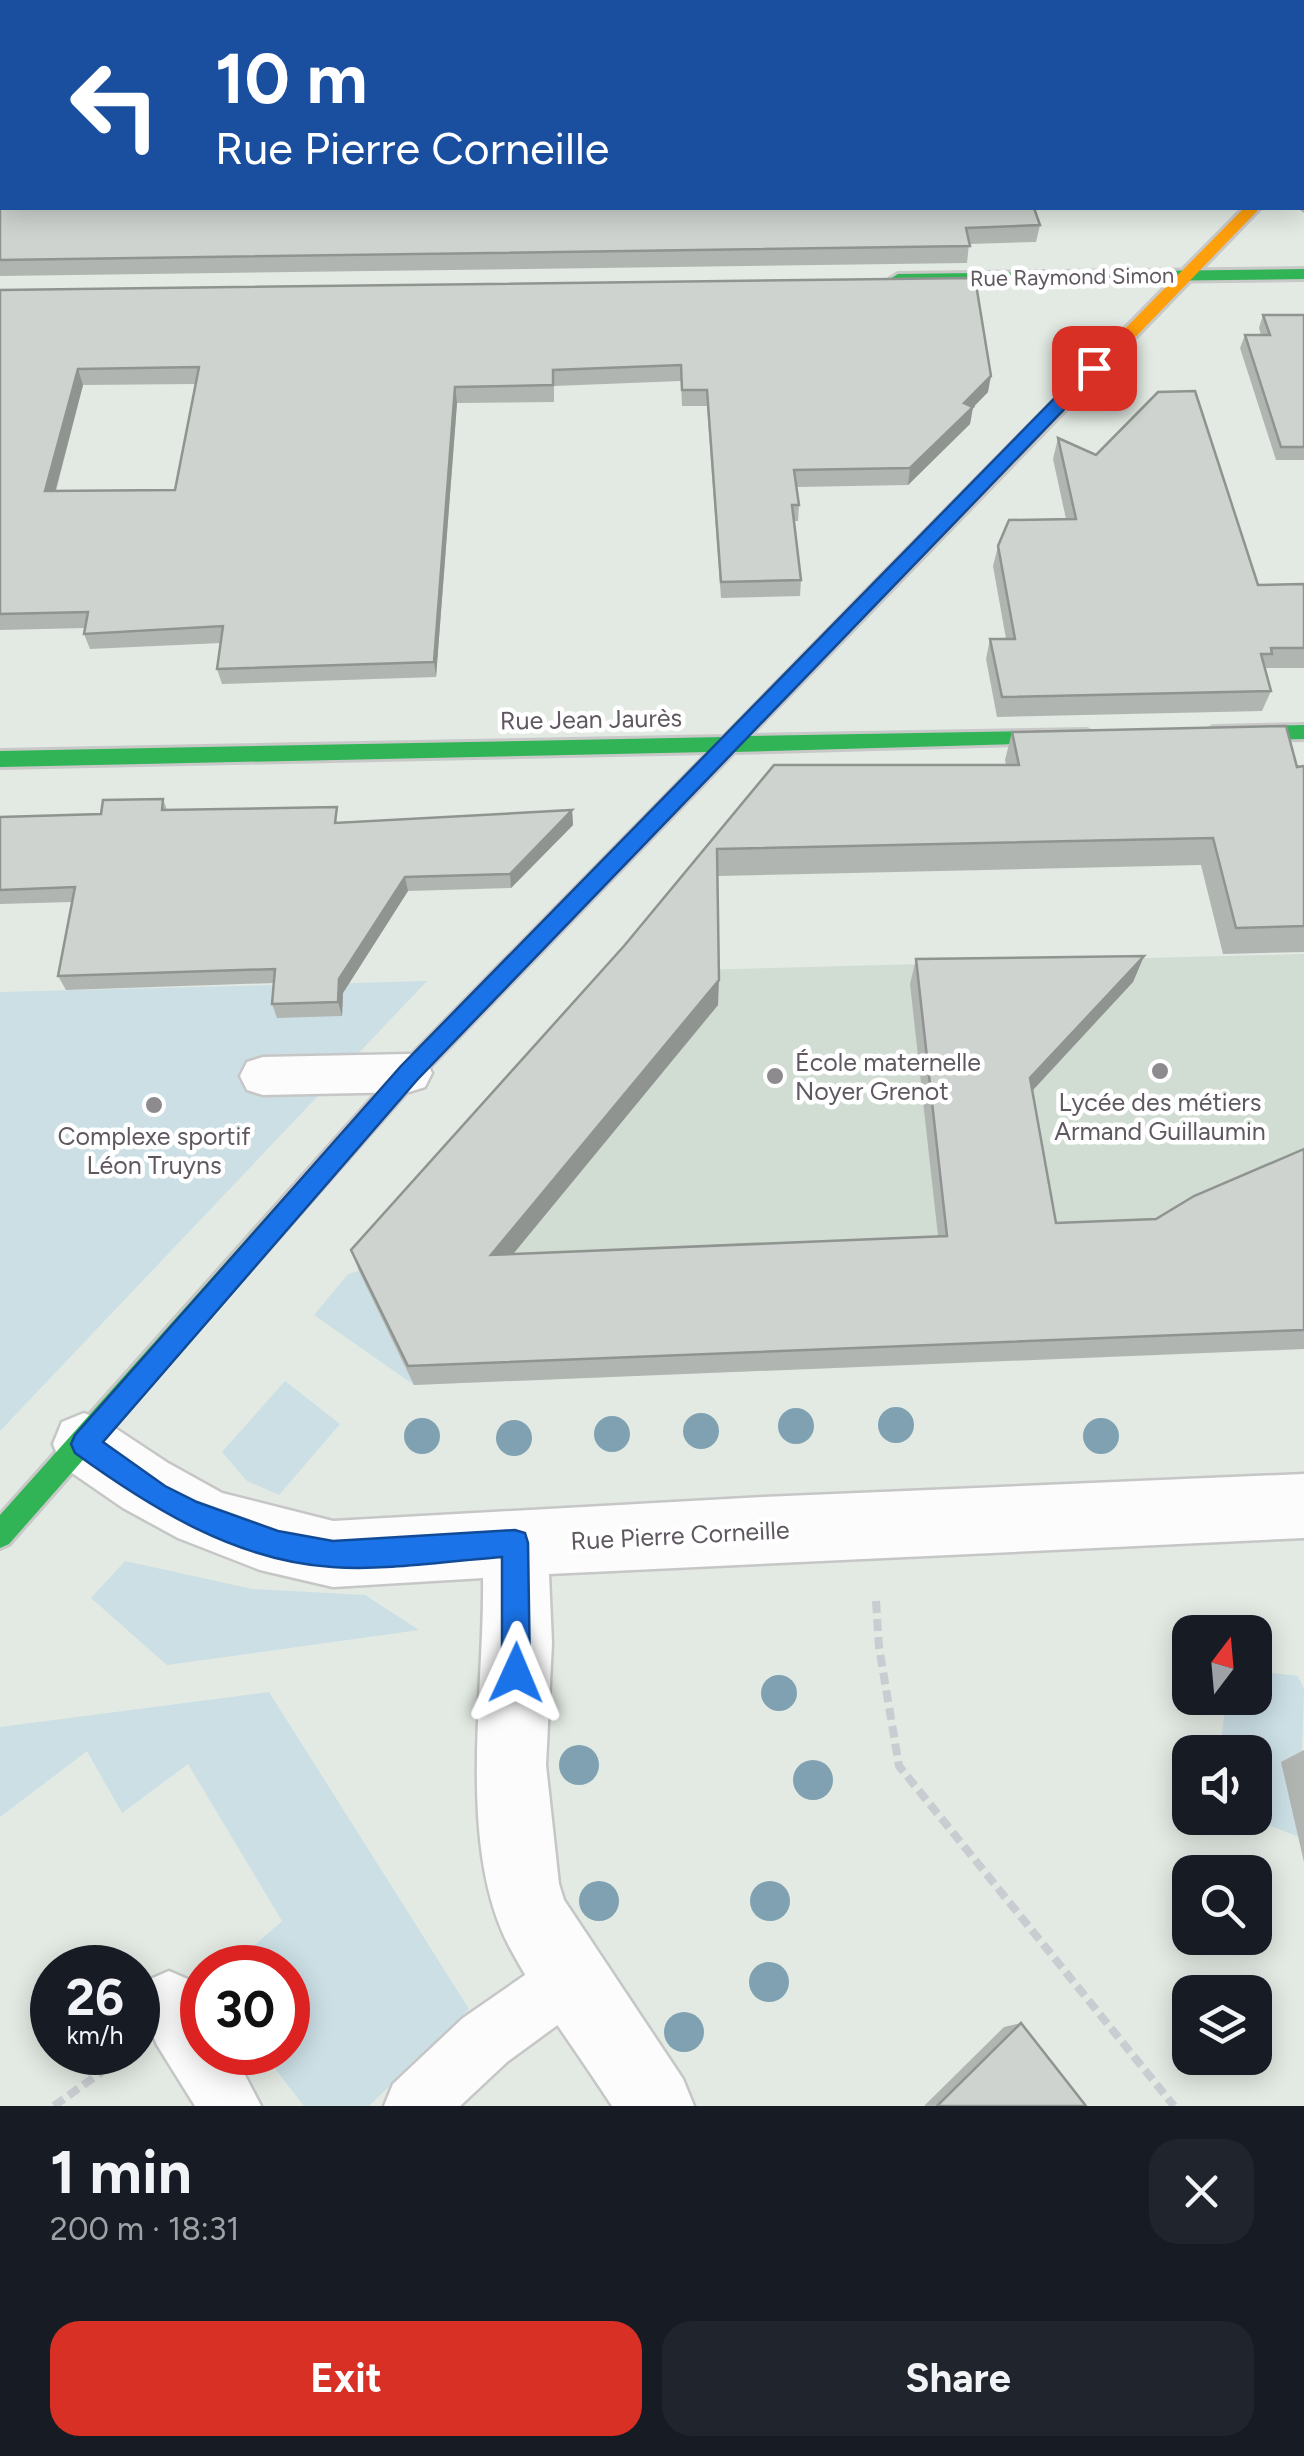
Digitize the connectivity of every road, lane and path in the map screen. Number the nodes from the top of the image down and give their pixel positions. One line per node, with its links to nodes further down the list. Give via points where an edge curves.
1 (1250, 210): 3 (street)
2 (1304, 274): 3 (street, Rue Raymond Simon)
3 (1183, 276): 4 (street, Rue Raymond Simon); 8 (street)
4 (876, 280)
5 (1304, 732): 6 (street)
6 (1186, 735)
7 (1107, 736): 8 (street, Rue Jean Jaurès)
8 (727, 744): 9 (street, Rue Jean Jaurès); 10 (street)
9 (0, 760)
10 (409, 1073): 11 (lane); 12 (street)
11 (263, 1076)
12 (84, 1444): 14 (street); 15 (street, Rue Pierre Corneille, via 191,1514 278,1544 333,1554)
13 (1304, 1506): 15 (street, Rue Pierre Corneille)
14 (0, 1535)
15 (515, 1543): 17 (street, via 511,1766 522,1884 535,1920)
16 (876, 1594): 24 (path, via 899,1766)
17 (572, 1978): 22 (lane, via 485,2040); 23 (street)
18 (169, 2001): 21 (lane)
19 (98, 2075): 20 (path)
20 (54, 2106)
21 (230, 2106)
22 (415, 2106)
23 (656, 2106)
24 (1174, 2106)

